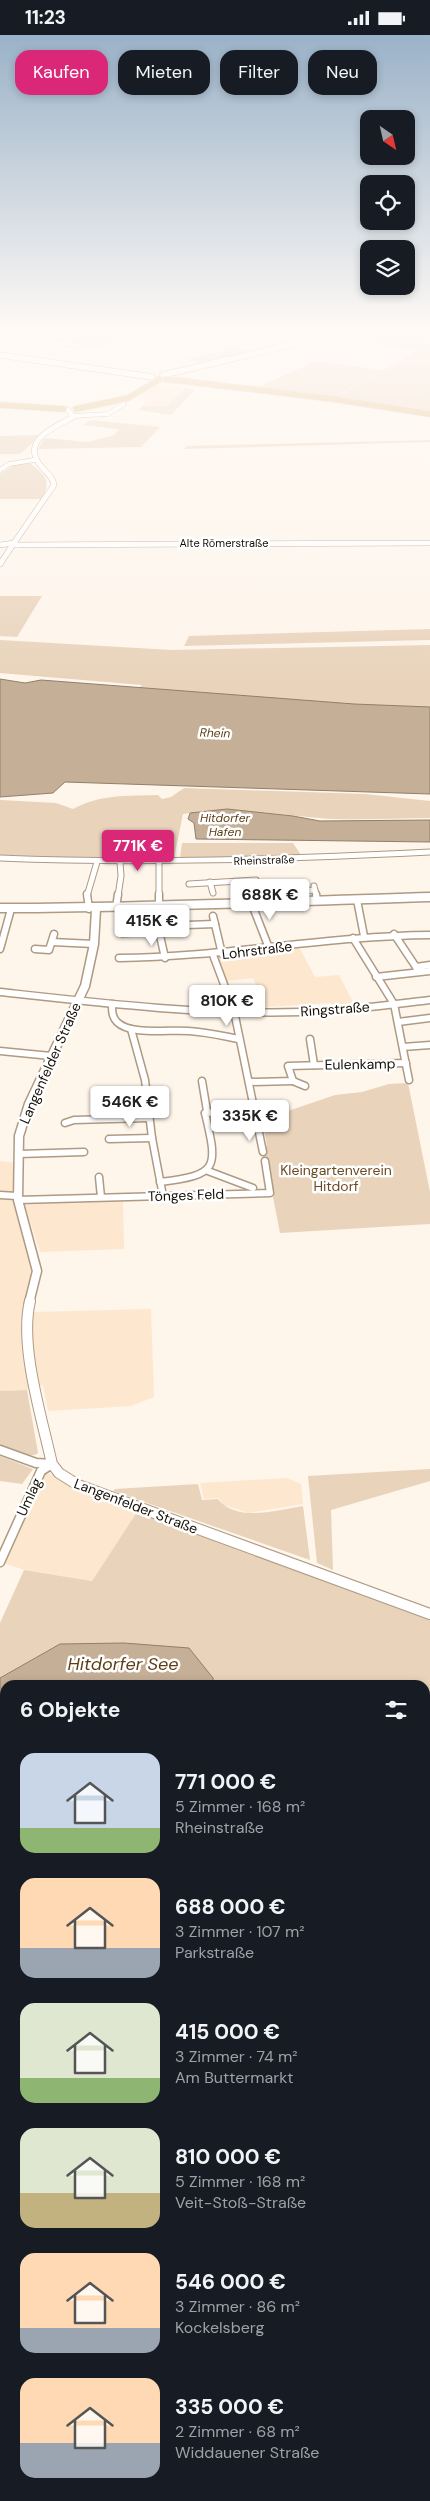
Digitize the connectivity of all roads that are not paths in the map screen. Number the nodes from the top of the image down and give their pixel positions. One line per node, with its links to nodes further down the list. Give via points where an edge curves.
1 (32, 448): 2 (street)
2 (34, 460): 3 (street, via 12,463); 6 (street, via 50,474 54,485)
3 (0, 470)
4 (430, 543): 6 (street, Alte Römerstraße)
5 (0, 545): 6 (street, Alte Römerstraße)
6 (13, 545): 7 (street)
7 (0, 564)
8 (430, 852): 10 (street, Rheinstraße, via 259,861)
9 (0, 858): 11 (street, Rheinstraße)
10 (159, 861): 12 (street, Rheinstraße); 22 (street)
11 (97, 862): 12 (street, Rheinstraße); 26 (street, Langenfelder Straße, via 87,893)
12 (120, 862): 23 (street)
13 (256, 880): 14 (street)
14 (210, 882): 15 (street); 17 (street)
15 (188, 884)
16 (301, 891): 20 (street, via 314,888)
17 (215, 897): 21 (street); 22 (street)
18 (430, 897): 19 (street)
19 (357, 900): 20 (street); 35 (street)
20 (317, 901): 21 (street)
21 (251, 902): 39 (street)
22 (158, 907): 23 (street)
23 (116, 908): 26 (street)
24 (0, 909): 25 (street)
25 (11, 909): 26 (street); 29 (street)
26 (92, 909): 38 (street, Langenfelder Straße)
27 (213, 915): 28 (street)
28 (215, 924): 30 (street, via 187,925); 42 (street)
29 (3, 927): 40 (street)
30 (160, 931): 31 (street); 45 (street)
31 (122, 933)
32 (394, 933): 34 (street, Lohrstraße); 35 (street, Lohrstraße); 47 (street)
33 (54, 934): 37 (street)
34 (430, 935)
35 (364, 936): 36 (street, Lohrstraße)
36 (353, 938): 39 (street, Lohrstraße); 49 (street)
37 (52, 942): 38 (street); 41 (street, via 49,950)
38 (94, 944): 51 (street, Langenfelder Straße)
39 (269, 948): 42 (street, Lohrstraße)
40 (0, 949)
41 (34, 949)
42 (222, 954): 43 (street, Lohrstraße)
43 (213, 955): 45 (street, Lohrstraße); 55 (street)
44 (119, 958): 45 (street, Lohrstraße)
45 (165, 958)
46 (430, 965): 47 (street)
47 (417, 969): 48 (street); 49 (street)
48 (430, 971)
49 (376, 977): 54 (street)
50 (0, 992): 51 (street, Ringstraße)
51 (79, 1000): 53 (street, Ringstraße); 64 (street, Langenfelder Straße)
52 (430, 1000): 54 (street, Ringstraße)
53 (112, 1004): 55 (street, Ringstraße); 58 (street, via 113,1019)
54 (394, 1004): 55 (street, Ringstraße, via 326,1011); 57 (street)
55 (234, 1011): 59 (street)
56 (430, 1018): 57 (street)
57 (398, 1022): 62 (street)
58 (131, 1029): 59 (street, via 182,1030); 74 (street, via 145,1080)
59 (239, 1039): 70 (street)
60 (310, 1039): 66 (street, Eulenkamp)
61 (430, 1045): 62 (street)
62 (403, 1047): 65 (street)
63 (0, 1051): 64 (street)
64 (51, 1056): 80 (street, Langenfelder Straße, via 21,1125)
65 (406, 1063): 66 (street, Eulenkamp); 67 (street)
66 (314, 1065): 69 (street, Eulenkamp, via 288,1066)
67 (409, 1080)
68 (202, 1081): 73 (street)
69 (293, 1081): 70 (street); 71 (street)
70 (249, 1082): 72 (street)
71 (305, 1086)
72 (255, 1110): 73 (street); 79 (street)
73 (205, 1113): 82 (street, via 214,1155)
74 (149, 1118): 75 (street, via 74,1119); 76 (street)
75 (65, 1123)
76 (152, 1138): 77 (street); 84 (street)
77 (109, 1139)
78 (84, 1152): 80 (street)
79 (264, 1152)
80 (18, 1154): 89 (street, Langenfelder Straße)
81 (265, 1161): 87 (street, Tönges Feld, via 270,1193)
82 (208, 1171): 84 (street, via 196,1177); 85 (street)
83 (99, 1177): 88 (street)
84 (160, 1182): 87 (street)
85 (253, 1189)
86 (0, 1195): 89 (street, Tönges Feld)
87 (163, 1196): 88 (street, Tönges Feld)
88 (101, 1197): 89 (street, Tönges Feld)
89 (18, 1198): 91 (street, Langenfelder Straße, via 37,1271 26,1317 26,1342)
90 (0, 1450): 91 (street, via 36,1463)
91 (52, 1464): 92 (street, Umlag, via 41,1471); 93 (street, Langenfelder Straße, via 59,1473 78,1485)
92 (0, 1562)
93 (430, 1614)

